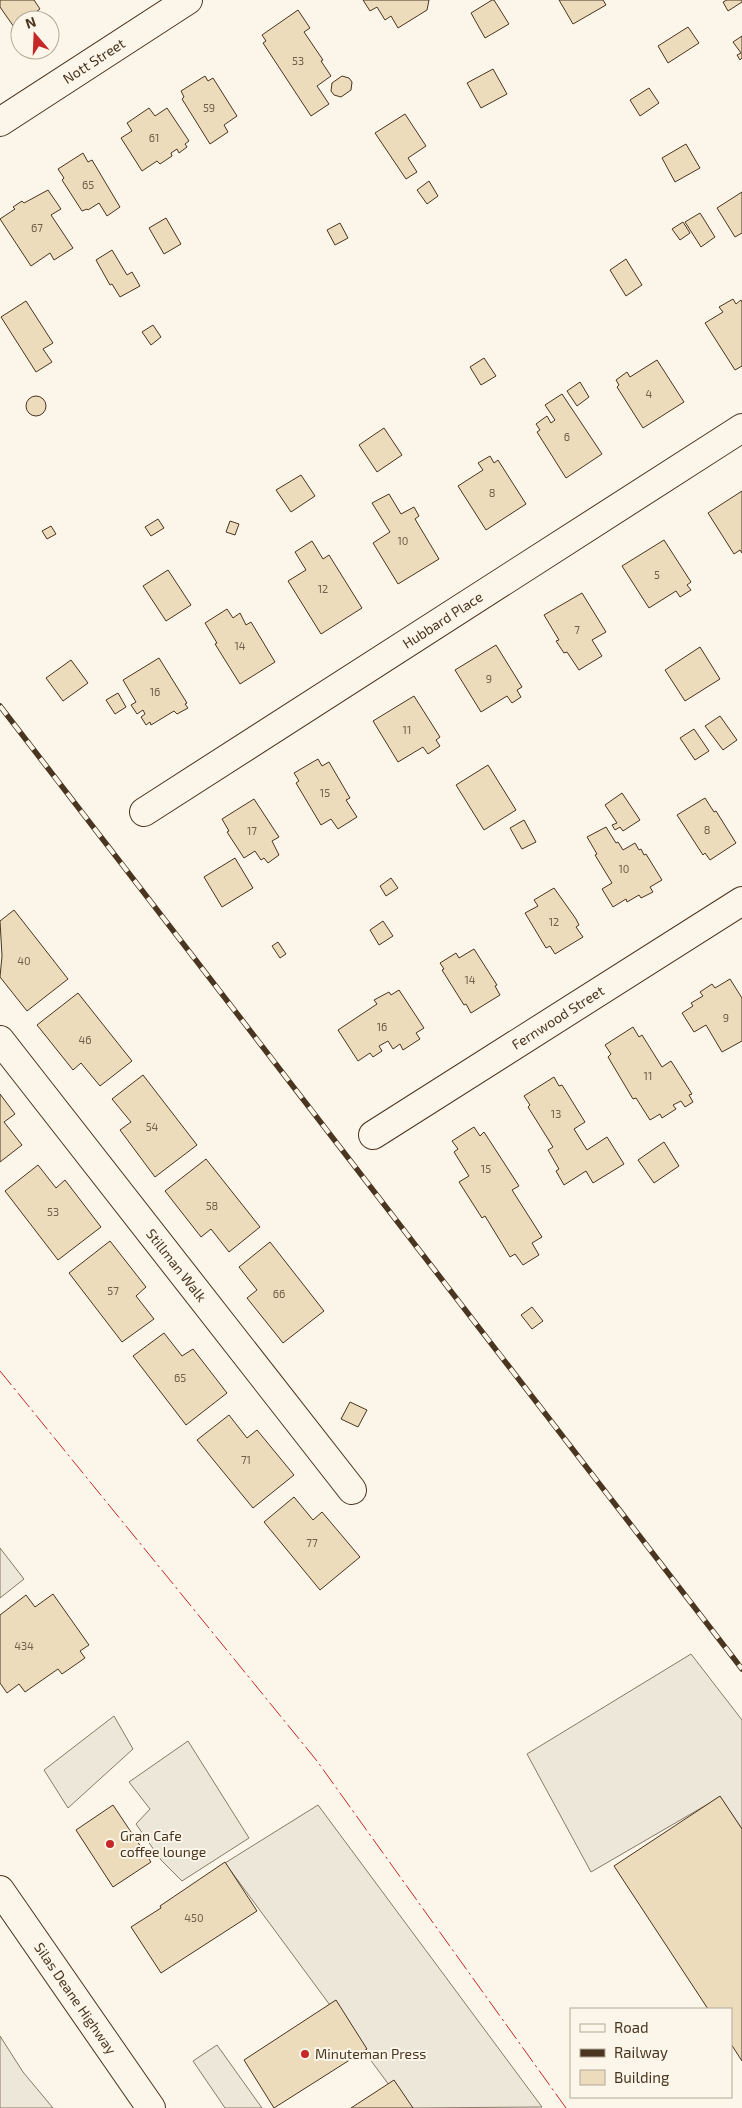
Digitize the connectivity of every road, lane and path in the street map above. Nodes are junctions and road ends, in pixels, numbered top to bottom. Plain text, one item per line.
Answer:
1 (188, 0) edge
2 (0, 122) edge
3 (742, 428) edge
4 (144, 812) dead end
5 (742, 901) edge
6 (0, 1040) edge
7 (373, 1135) dead end
8 (352, 1490) dead end
9 (0, 1890) edge
10 (151, 2108) edge

1 - 2 street, Nott Street
3 - 4 street, Hubbard Place
5 - 7 street, Fernwood Street
6 - 8 street, Stillman Walk
9 - 10 street, Silas Deane Highway

